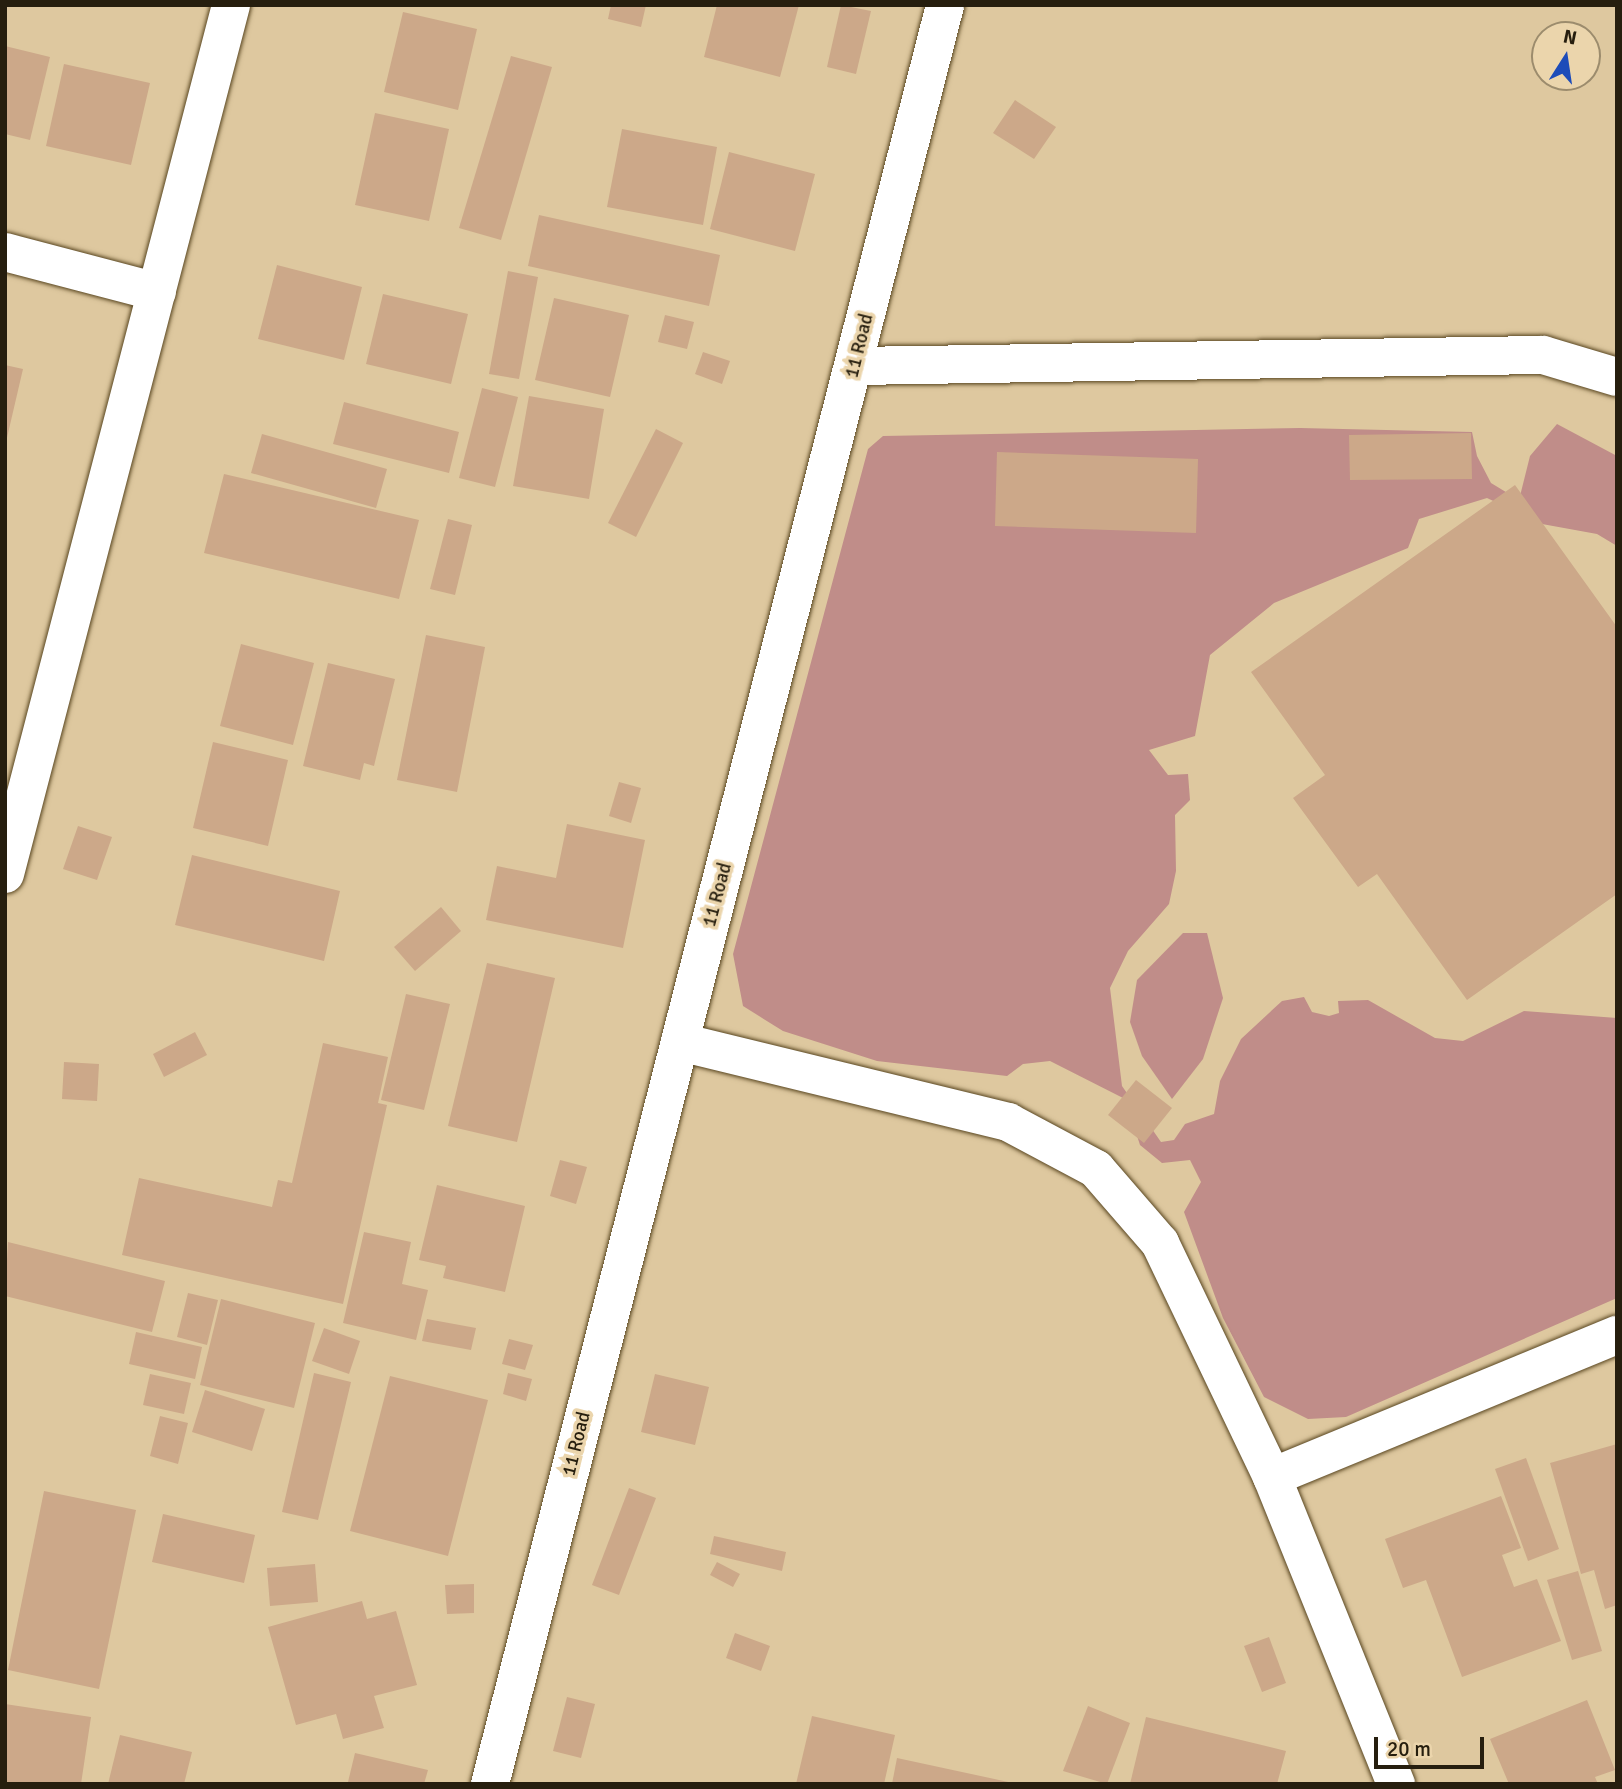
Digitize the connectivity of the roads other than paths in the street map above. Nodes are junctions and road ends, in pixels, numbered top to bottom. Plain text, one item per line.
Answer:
1 (231, 5) edge
2 (945, 5) edge
3 (5, 252) edge
4 (157, 292) junction
5 (855, 366) junction
6 (1617, 377) edge
7 (5, 874) edge
8 (680, 1042) junction
9 (1617, 1335) edge
10 (1272, 1477) junction
11 (490, 1784) edge
12 (1396, 1784) edge

1 - 4 street
2 - 5 street, 11 Road
3 - 4 street
4 - 7 street
5 - 6 street
5 - 8 street, 11 Road
8 - 10 street
8 - 11 street, 11 Road
9 - 10 street
10 - 12 street

